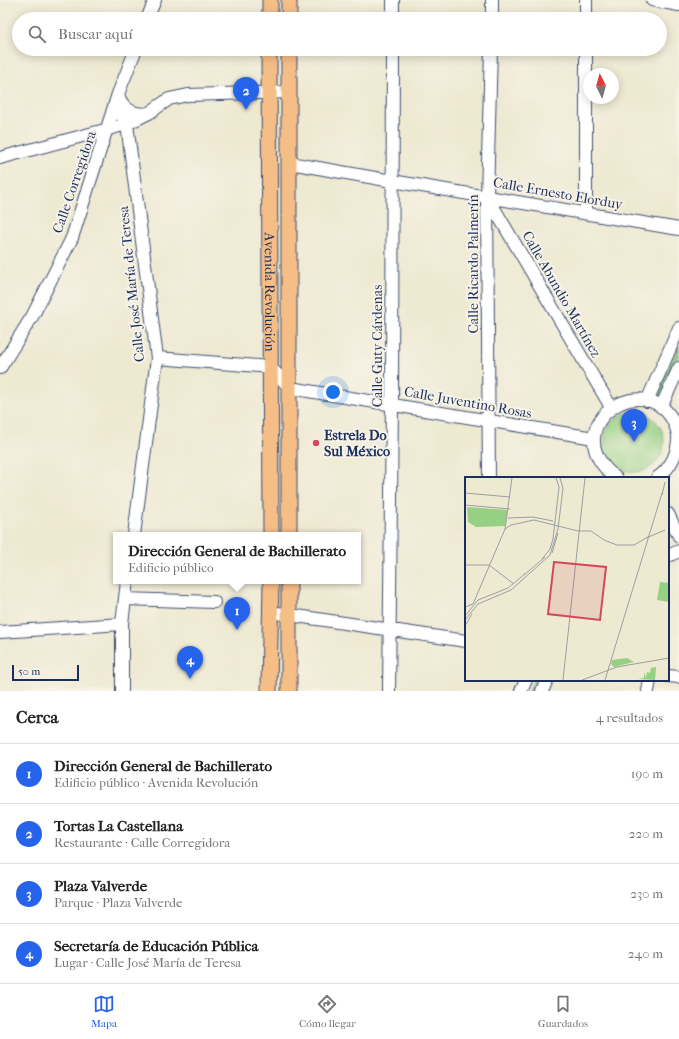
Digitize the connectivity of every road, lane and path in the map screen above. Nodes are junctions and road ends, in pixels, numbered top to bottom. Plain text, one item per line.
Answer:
1 (155, 0) edge
2 (270, 0) edge
3 (289, 0) edge
4 (393, 0) edge
5 (492, 0) edge
6 (586, 0) edge
7 (652, 0) edge
8 (679, 5) edge
9 (150, 12) edge
10 (270, 12) edge
11 (289, 12) edge
12 (393, 12) edge
13 (492, 12) edge
14 (586, 12) edge
15 (133, 56) edge
16 (269, 56) edge
17 (289, 56) edge
18 (393, 56) edge
19 (491, 56) edge
20 (586, 56) edge
21 (269, 92) junction
22 (289, 92) junction
23 (118, 94) junction
24 (112, 112) junction
25 (149, 113) junction
26 (127, 124) junction
27 (106, 131) junction
28 (0, 158) edge
29 (290, 163) junction
30 (392, 181) junction
31 (487, 197) junction
32 (586, 213) junction
33 (679, 229) edge
34 (679, 328) edge
35 (157, 358) junction
36 (270, 367) junction
37 (0, 368) edge
38 (679, 368) edge
39 (290, 388) junction
40 (648, 401) junction
41 (392, 404) junction
42 (611, 407) junction
43 (661, 407) junction
44 (489, 421) junction
45 (594, 438) junction
46 (678, 451) edge
47 (489, 477) edge
48 (614, 477) edge
49 (658, 477) edge
50 (669, 516) edge
51 (134, 532) edge
52 (271, 532) edge
53 (289, 532) edge
54 (679, 536) edge
55 (679, 551) edge
56 (669, 556) edge
57 (128, 584) edge
58 (271, 584) edge
59 (289, 584) edge
60 (125, 599) junction
61 (214, 602) dead end
62 (270, 612) junction
63 (289, 614) junction
64 (122, 624) junction
65 (389, 628) junction
66 (0, 632) edge
67 (465, 641) edge
68 (669, 676) edge
69 (679, 677) edge
70 (526, 681) edge
71 (547, 681) edge
72 (650, 681) edge
73 (122, 691) edge
74 (269, 691) edge
75 (289, 691) edge
76 (389, 691) edge
77 (521, 691) edge
78 (542, 691) edge
79 (648, 691) edge

1 - 9 street
2 - 10 main road
3 - 11 main road
4 - 12 street
5 - 13 street
6 - 14 street
7 - 8 street
15 - 23 street
16 - 21 main road, Avenida Revolución
17 - 22 main road, Avenida Revolución
18 - 30 street, Calle Guty Cárdenas
19 - 31 street, Calle Ricardo Palmerín
20 - 32 street
21 - 22 street, Calle Corregidora
21 - 25 street, Calle Corregidora
21 - 36 main road, Avenida Revolución
22 - 29 main road, Avenida Revolución
23 - 24 street
23 - 25 street
24 - 26 street
24 - 27 street
25 - 26 street, Calle Corregidora
26 - 27 street, Calle Corregidora
26 - 35 street, Calle José María de Teresa
27 - 28 street
27 - 37 street, Calle Corregidora
29 - 30 street, Calle Ernesto Elorduy
29 - 39 main road, Avenida Revolución
30 - 31 street, Calle Ernesto Elorduy
30 - 41 street, Calle Guty Cárdenas
31 - 32 street, Calle Ernesto Elorduy
31 - 42 street, Calle Abundio Martínez
31 - 44 street, Calle Ricardo Palmerín
32 - 33 street, Calle Ernesto Elorduy
34 - 40 street
35 - 36 street
35 - 51 street, Calle José María de Teresa
36 - 39 street
36 - 52 main road, Avenida Revolución
38 - 43 street
39 - 41 street, Calle Juventino Rosas
39 - 53 main road, Avenida Revolución
40 - 42 street
40 - 43 street
41 - 44 street, Calle Juventino Rosas
41 - 65 street, Calle Guty Cárdenas
42 - 45 street
43 - 46 street
44 - 45 street, Calle Juventino Rosas
44 - 47 street, Calle Ricardo Palmerín
45 - 48 street
46 - 49 street
50 - 54 street
55 - 56 street
57 - 60 street
58 - 62 main road
59 - 63 main road
60 - 61 street
60 - 64 street
62 - 63 street
62 - 74 main road
63 - 65 street
63 - 75 main road
64 - 66 street
64 - 73 street
65 - 67 street
65 - 76 street, Calle Guty Cárdenas
68 - 69 street
70 - 77 street
71 - 78 street
72 - 79 street

